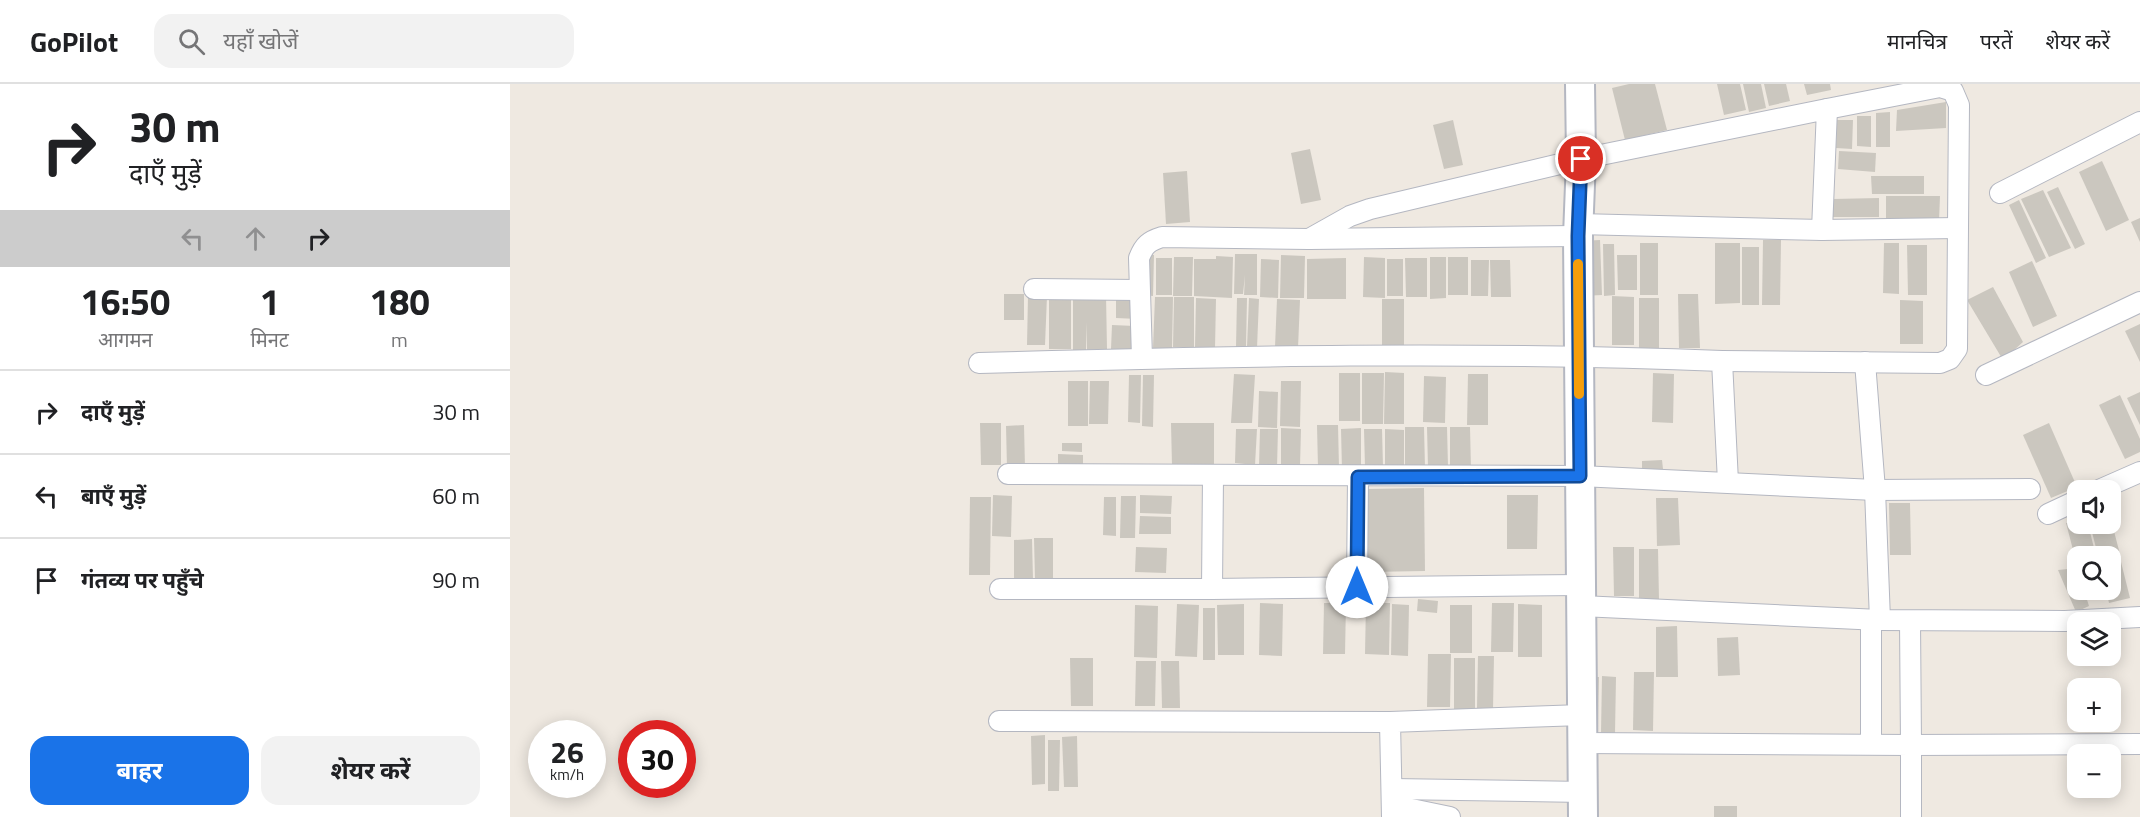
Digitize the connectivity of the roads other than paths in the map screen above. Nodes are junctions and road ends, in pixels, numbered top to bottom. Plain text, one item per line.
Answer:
1 (1580, 84) edge
2 (1827, 109) junction
3 (2140, 122) edge
4 (1581, 159) junction
5 (2000, 193) dead end
6 (1957, 228) junction
7 (1578, 230) junction
8 (1822, 230) junction
9 (1309, 239) junction
10 (1034, 289) dead end
11 (1139, 290) junction
12 (2140, 302) edge
13 (1578, 355) junction
14 (1142, 358) junction
15 (1722, 361) junction
16 (1865, 362) junction
17 (979, 363) dead end
18 (1986, 375) dead end
19 (2140, 472) edge
20 (1008, 474) dead end
21 (1213, 476) junction
22 (1580, 476) junction
23 (1358, 477) junction
24 (2121, 480) edge
25 (1728, 482) junction
26 (2030, 489) dead end
27 (1875, 490) junction
28 (2067, 505) edge
29 (2048, 514) dead end
30 (1357, 587) junction
31 (1212, 589) junction
32 (1000, 590) dead end
33 (1581, 595) junction
34 (2140, 617) edge
35 (1876, 620) junction
36 (1910, 621) junction
37 (999, 721) dead end
38 (1390, 722) junction
39 (1582, 729) junction
40 (1871, 744) junction
41 (2140, 744) edge
42 (1911, 745) junction
43 (1392, 804) edge
44 (1584, 804) edge
45 (1450, 817) edge
46 (1911, 817) edge

1 - 4 street
2 - 4 street
2 - 6 street
2 - 8 street
3 - 5 street
4 - 7 street
4 - 9 street
6 - 8 street
6 - 16 street
7 - 8 street
7 - 9 street
7 - 13 street
9 - 11 street
10 - 11 street
11 - 14 street
12 - 18 street
13 - 14 street
13 - 15 street
13 - 22 street
14 - 17 street
15 - 16 street
15 - 25 street
16 - 27 street
19 - 24 street
20 - 21 street
21 - 23 street
21 - 31 street
22 - 23 street
22 - 25 street
22 - 33 street
23 - 30 street
25 - 27 street
26 - 27 street
27 - 35 street
28 - 29 street
30 - 31 street
30 - 33 street
31 - 32 street
33 - 35 street
33 - 39 street
34 - 36 street
35 - 36 street
35 - 40 street
36 - 42 street
37 - 38 street
38 - 39 street
38 - 43 street
39 - 40 street
39 - 44 street
40 - 42 street
41 - 42 street
42 - 46 street
43 - 44 street
43 - 45 street

